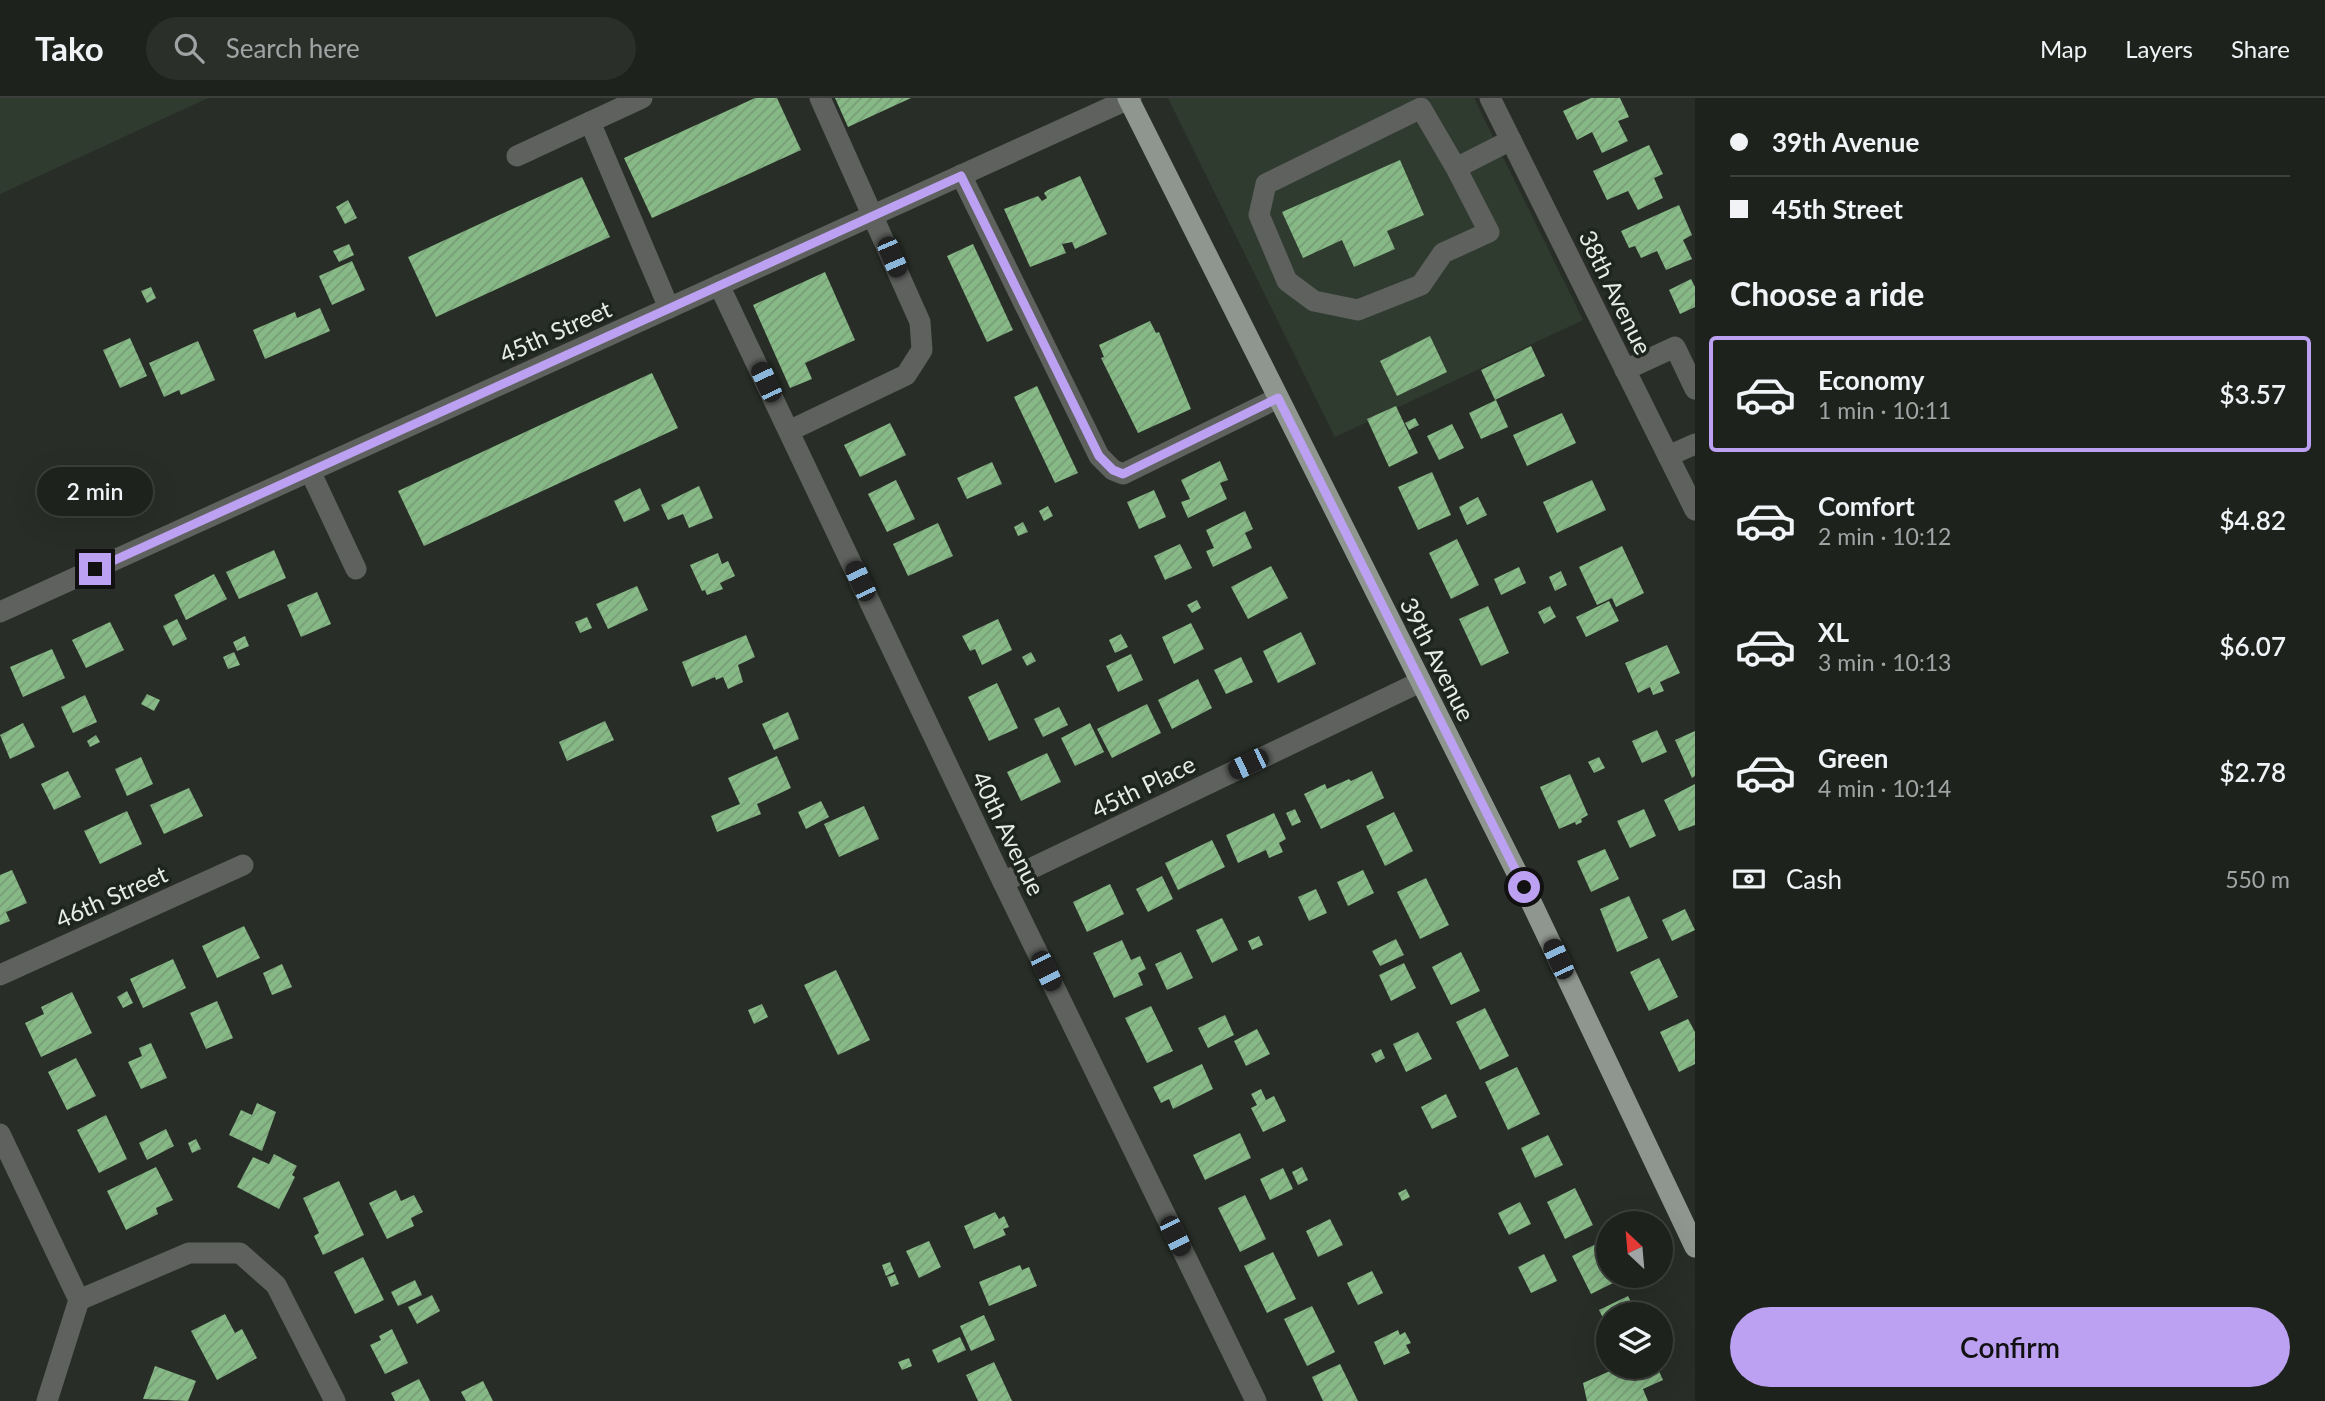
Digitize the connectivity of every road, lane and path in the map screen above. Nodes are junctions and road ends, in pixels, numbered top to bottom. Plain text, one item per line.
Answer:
1 (642, 98) edge
2 (820, 98) edge
3 (1129, 98) edge
4 (1490, 98) edge
5 (590, 122) junction
6 (1511, 140) junction
7 (517, 156) dead end
8 (1456, 168) junction
9 (961, 176) junction
10 (874, 215) junction
11 (719, 285) junction
12 (669, 308) junction
13 (1625, 370) junction
14 (1695, 389) edge
15 (1278, 398) junction
16 (789, 431) junction
17 (1695, 444) edge
18 (1668, 456) junction
19 (310, 471) junction
20 (1695, 510) edge
21 (356, 569) dead end
22 (0, 612) edge
23 (1420, 682) junction
24 (243, 864) dead end
25 (1003, 882) junction
26 (0, 975) edge
27 (0, 1134) edge
28 (1695, 1247) edge
29 (79, 1300) junction
30 (47, 1401) edge
31 (335, 1401) edge
32 (1256, 1401) edge

1 - 5 street
2 - 10 street
3 - 9 street, 45th Street
3 - 15 main road, 39th Avenue
4 - 6 street, 38th Avenue
5 - 7 street
5 - 12 street
6 - 8 street
6 - 13 street, 38th Avenue
8 - 8 street
9 - 10 street, 45th Street
9 - 15 street
10 - 11 street, 45th Street
10 - 16 street
11 - 12 street, 45th Street
11 - 16 street, 40th Avenue
12 - 19 street, 45th Street
13 - 14 street
13 - 18 street, 38th Avenue
15 - 23 main road, 39th Avenue
16 - 25 street, 40th Avenue
17 - 18 street
18 - 20 street, 38th Avenue
19 - 21 street
19 - 22 street, 45th Street
23 - 25 street, 45th Place
23 - 28 main road, 39th Avenue
24 - 26 street, 46th Street
25 - 32 street, 40th Avenue
27 - 29 street
29 - 30 street
29 - 31 street

